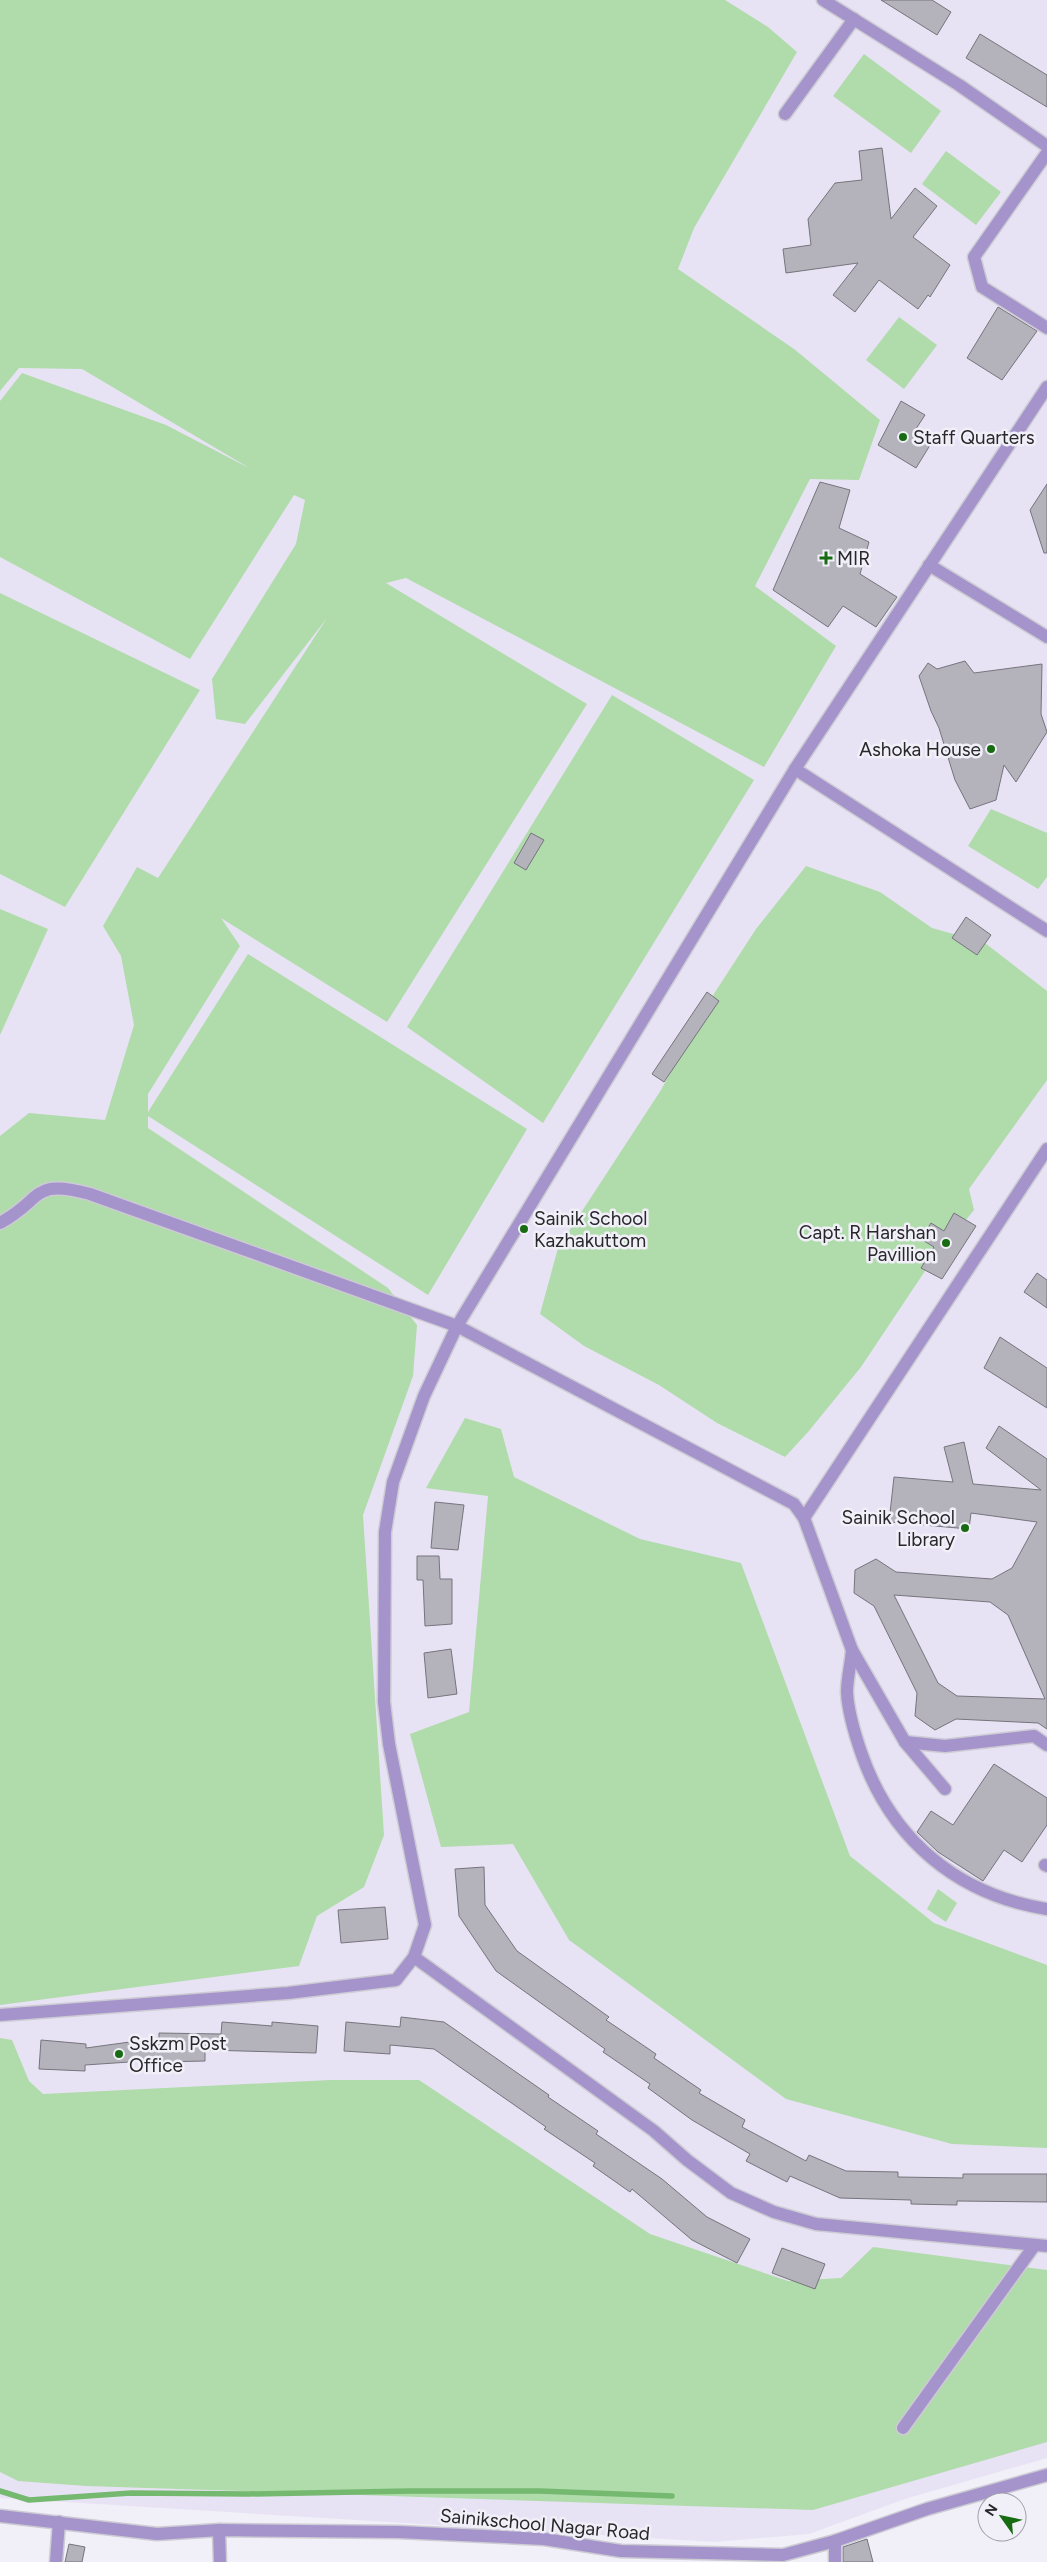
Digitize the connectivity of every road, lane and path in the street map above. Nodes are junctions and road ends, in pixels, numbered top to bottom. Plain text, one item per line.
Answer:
1 (823, 0) edge
2 (854, 19) junction
3 (785, 114) dead end
4 (1047, 146) edge
5 (1047, 153) edge
6 (1047, 328) edge
7 (1047, 387) edge
8 (1043, 401) edge
9 (929, 565) junction
10 (1047, 636) edge
11 (795, 769) junction
12 (1047, 931) edge
13 (1047, 1149) edge
14 (0, 1223) edge
15 (458, 1326) junction
16 (804, 1518) junction
17 (852, 1650) junction
18 (905, 1742) junction
19 (1047, 1745) edge
20 (945, 1789) dead end
21 (1047, 1909) edge
22 (414, 1957) junction
23 (0, 2014) edge
24 (1034, 2246) junction
25 (1047, 2246) edge
26 (903, 2428) dead end
27 (1047, 2475) edge
28 (0, 2516) edge
29 (59, 2522) junction
30 (219, 2530) junction
31 (835, 2541) junction
32 (620, 2557) edge
33 (762, 2558) edge
34 (56, 2562) edge
35 (220, 2562) edge
36 (834, 2562) edge

1 - 2 street
2 - 3 street
2 - 4 street
5 - 6 street
7 - 8 street
8 - 9 street
9 - 10 street
9 - 11 street
11 - 12 street
11 - 15 street
13 - 16 street
14 - 15 street
15 - 16 street
15 - 22 street
16 - 17 street
17 - 18 street
17 - 21 street
18 - 19 street
18 - 20 street
22 - 23 street
22 - 24 street
24 - 25 street
24 - 26 street
27 - 31 street, Sainikschool Nagar Road
28 - 29 street, Sainikschool Nagar Road
29 - 30 street, Sainikschool Nagar Road
29 - 34 street
30 - 32 street, Sainikschool Nagar Road
30 - 35 street
31 - 33 street, Sainikschool Nagar Road
31 - 36 street
32 - 33 street, Sainikschool Nagar Road

